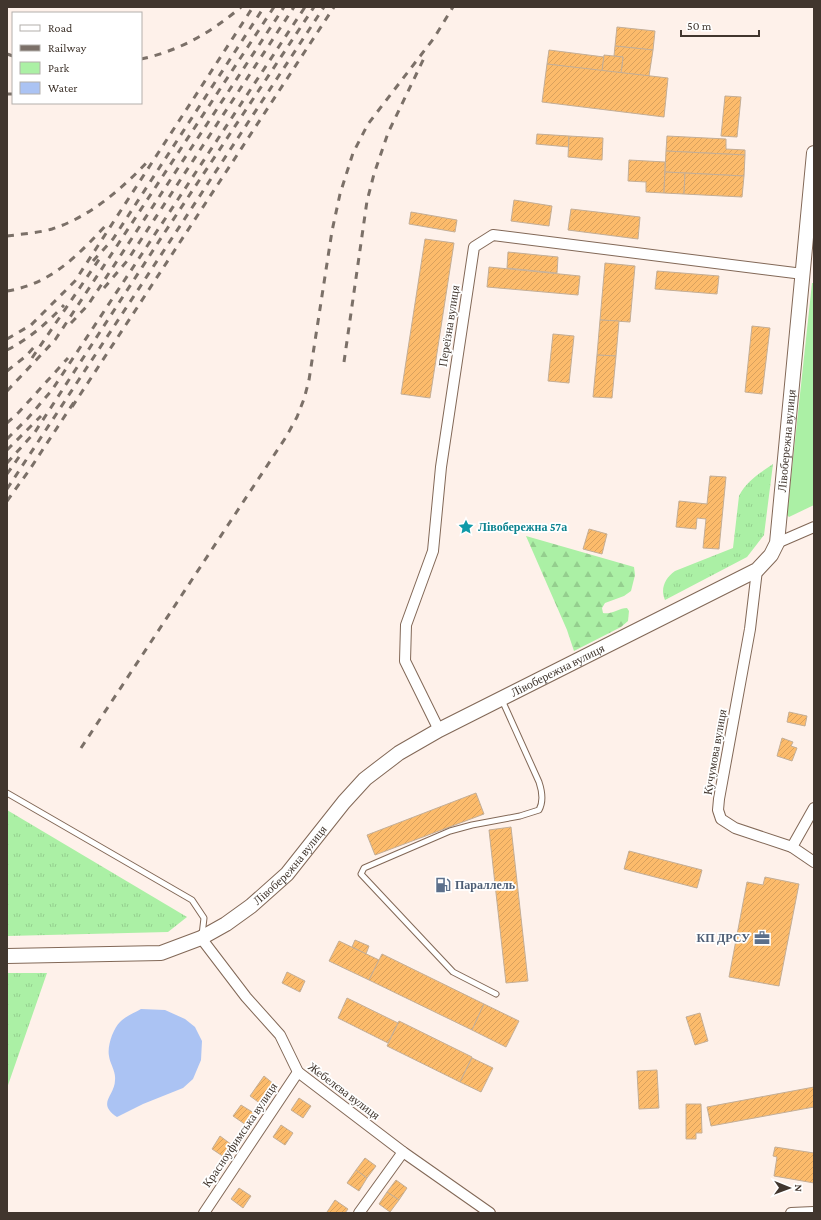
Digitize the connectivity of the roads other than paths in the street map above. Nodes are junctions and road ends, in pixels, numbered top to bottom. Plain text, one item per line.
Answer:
1 (814, 153) edge
2 (812, 204) edge
3 (803, 274) junction
4 (814, 527) edge
5 (777, 543) junction
6 (757, 570) junction
7 (501, 699) junction
8 (439, 730) junction
9 (7, 793) edge
10 (814, 808) edge
11 (792, 847) junction
12 (814, 862) edge
13 (201, 938) junction
14 (7, 956) edge
15 (496, 994) dead end
16 (298, 1072) junction
17 (403, 1152) junction
18 (814, 1212) edge
19 (204, 1213) edge
20 (359, 1213) edge
21 (490, 1213) edge
22 (791, 1213) edge

1 - 2 main road, Лівобережна вулиця
2 - 3 main road, Лівобережна вулиця
3 - 5 main road, Лівобережна вулиця
3 - 8 street, Переїзна вулиця
4 - 5 street
5 - 6 main road, Лівобережна вулиця
6 - 7 main road, Лівобережна вулиця
6 - 11 street, Кучумова вулиця
7 - 8 main road, Лівобережна вулиця
7 - 15 lane
8 - 13 main road, Лівобережна вулиця
9 - 13 lane
10 - 11 street
11 - 12 street, Кучумова вулиця
13 - 14 main road, Лівобережна вулиця
13 - 16 street, Жебелєва вулиця
16 - 17 street, Жебелєва вулиця
16 - 19 street, Красноуфимська вулиця
17 - 20 street
17 - 21 street, Жебелєва вулиця
18 - 22 street

